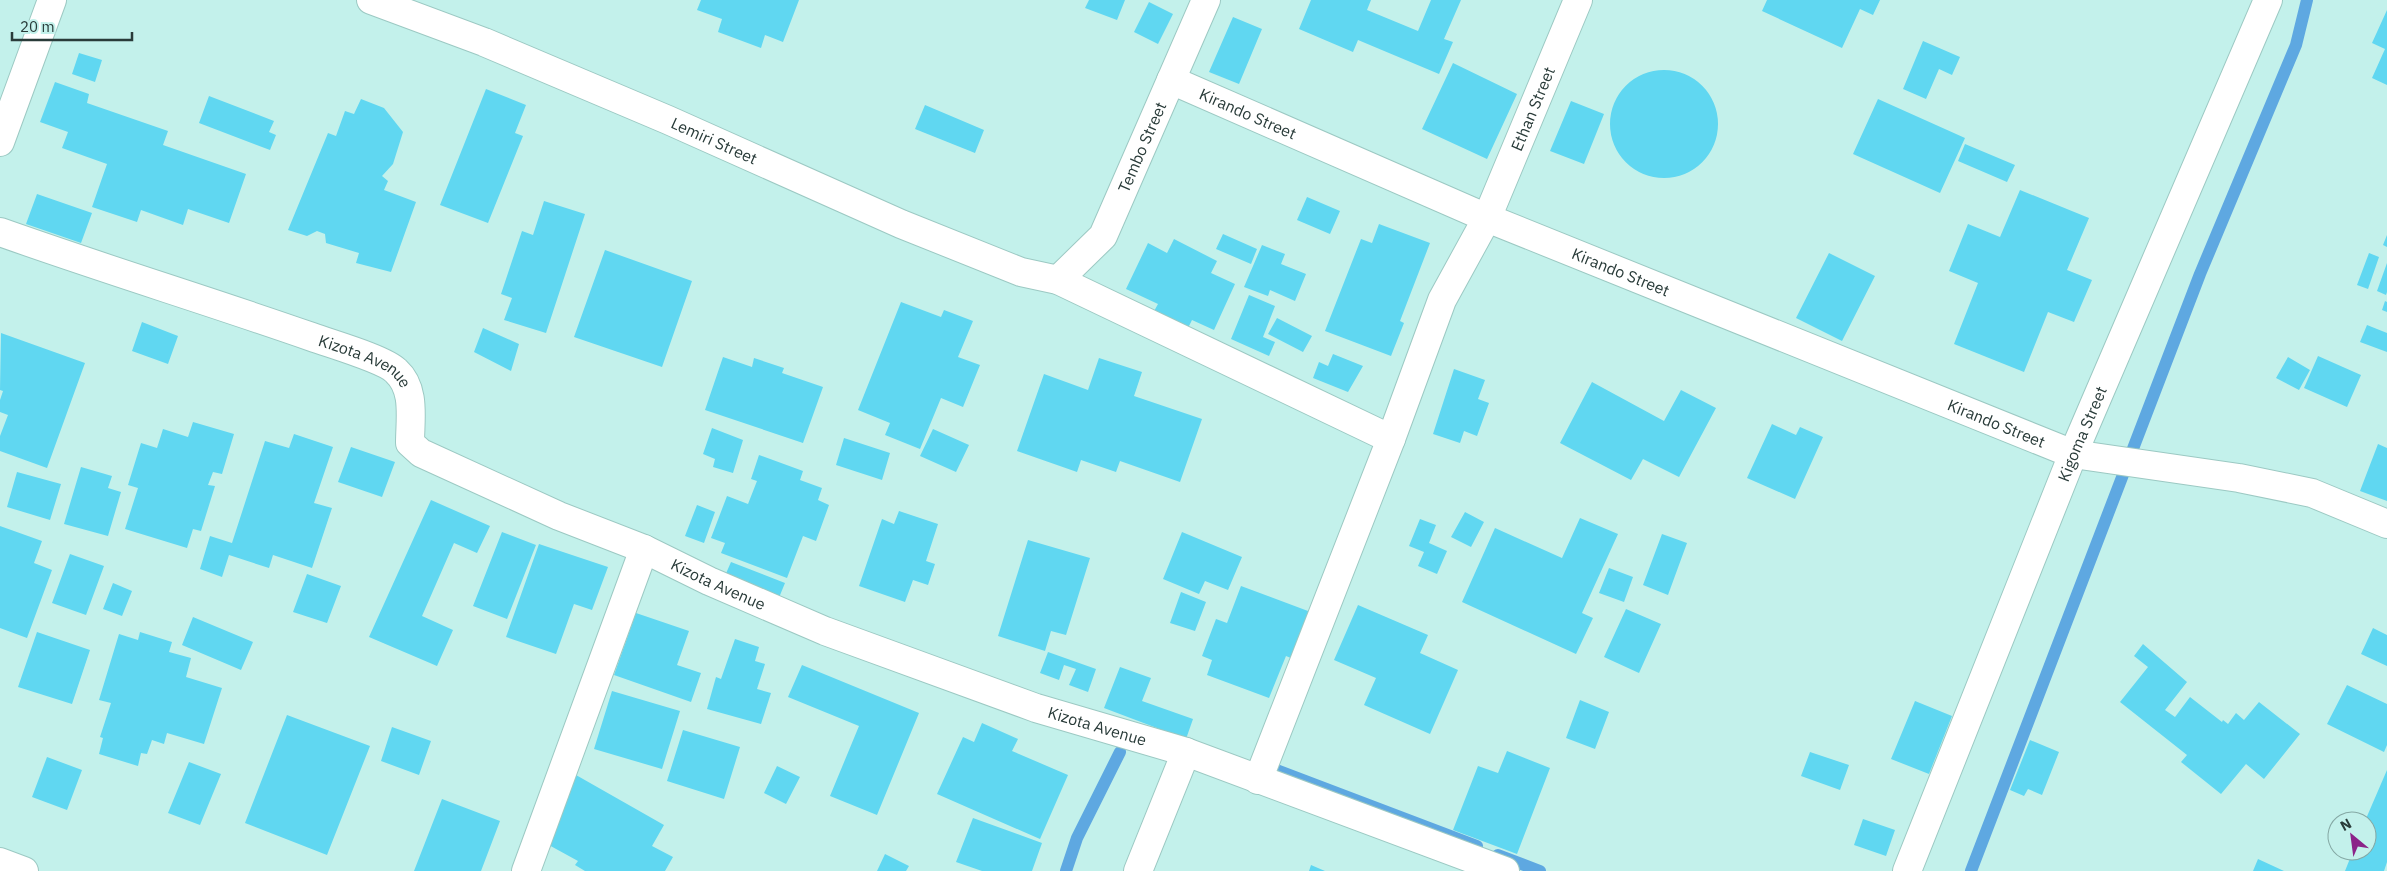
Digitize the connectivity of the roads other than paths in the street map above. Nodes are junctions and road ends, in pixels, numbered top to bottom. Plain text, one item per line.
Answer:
1 (52, 0) edge
2 (371, 0) edge
3 (1206, 0) edge
4 (1578, 0) edge
5 (2268, 0) edge
6 (1171, 80) junction
7 (0, 142) edge
8 (1487, 218) junction
9 (0, 232) edge
10 (1058, 280) junction
11 (1391, 439) junction
12 (2073, 454) junction
13 (2387, 524) edge
14 (644, 549) junction
15 (1186, 752) junction
16 (1258, 780) junction
17 (0, 862) edge
18 (24, 871) edge
19 (526, 871) edge
20 (1138, 871) edge
21 (1505, 871) edge
22 (1907, 871) edge

1 - 7 street
2 - 10 street, Lemiri Street
3 - 6 street, Tembo Street
4 - 8 street, Ethan Street
5 - 12 street, Kigoma Street
6 - 8 street, Kirando Street
6 - 10 street, Tembo Street
8 - 11 street, Ethan Street
8 - 12 street, Kirando Street
9 - 14 street, Kizota Avenue
10 - 11 street, Lemiri Street
11 - 16 street, Ethan Street
12 - 13 street, Kirando Street
12 - 22 street, Kigoma Street
14 - 15 street, Kizota Avenue
14 - 19 street
15 - 16 street, Kizota Avenue
15 - 20 street
16 - 21 street, Kizota Avenue
17 - 18 street

